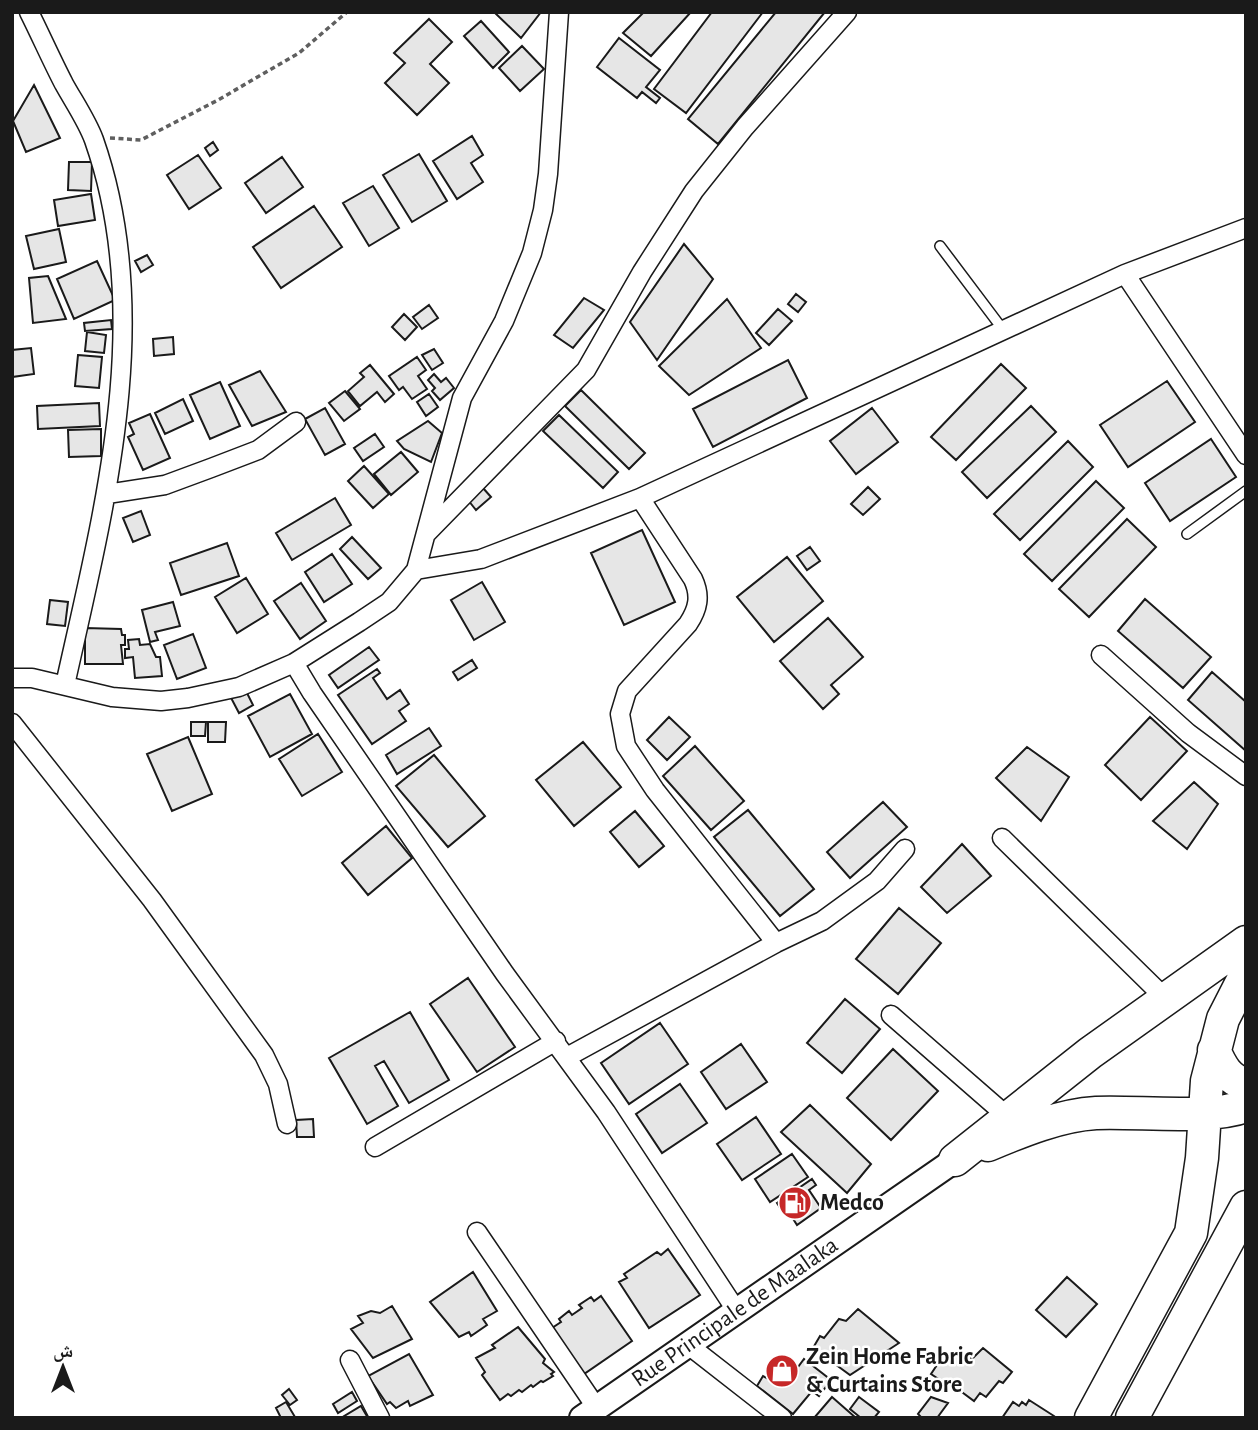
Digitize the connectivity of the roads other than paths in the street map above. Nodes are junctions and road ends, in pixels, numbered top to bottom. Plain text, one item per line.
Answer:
1 (29, 12) edge
2 (559, 12) edge
3 (847, 12) edge
4 (1246, 228) edge
5 (940, 246) dead end
6 (1125, 274) junction
7 (1004, 331) junction
8 (296, 422) dead end
9 (1246, 455) edge
10 (1246, 491) edge
11 (107, 494) junction
12 (640, 498) junction
13 (426, 534) junction
14 (1187, 534) dead end
15 (416, 570) junction
16 (1101, 656) dead end
17 (294, 663) junction
18 (12, 678) edge
19 (65, 685) junction
20 (12, 723) edge
21 (1246, 776) edge
22 (1002, 838) dead end
23 (905, 849) dead end
24 (1246, 942) edge
25 (776, 943) junction
26 (1246, 974) edge
27 (1166, 999) junction
28 (891, 1015) dead end
29 (556, 1041) junction
30 (1214, 1050) junction
31 (567, 1057) junction
32 (1246, 1084) edge
33 (1246, 1107) edge
34 (1204, 1113) junction
35 (1008, 1117) junction
36 (287, 1124) dead end
37 (375, 1147) dead end
38 (955, 1160) junction
39 (1246, 1207) edge
40 (477, 1232) dead end
41 (736, 1310) junction
42 (687, 1344) junction
43 (350, 1360) dead end
44 (589, 1413) edge
45 (380, 1418) edge
46 (782, 1418) edge
47 (1091, 1418) edge
48 (1132, 1418) edge

1 - 11 street
2 - 13 street
3 - 13 street
4 - 6 street
5 - 7 lane
6 - 7 street
6 - 9 street
7 - 12 street
8 - 11 street
10 - 14 lane
11 - 19 street
12 - 15 street
12 - 25 street
13 - 15 street
15 - 17 street
16 - 21 street
17 - 19 street
17 - 29 street
18 - 19 street
20 - 36 street
22 - 27 street
23 - 25 street
24 - 27 highway
25 - 31 street
26 - 30 highway
27 - 35 highway
28 - 35 street
29 - 31 street
29 - 37 street
30 - 32 highway
30 - 34 highway
31 - 41 street
33 - 34 highway
34 - 38 highway
34 - 47 highway
35 - 38 highway
38 - 41 main road, Rue Principale de Maalaka
39 - 48 highway
40 - 44 street
41 - 42 main road, Rue Principale de Maalaka
42 - 44 main road, Rue Principale de Maalaka
42 - 46 street
43 - 45 street

